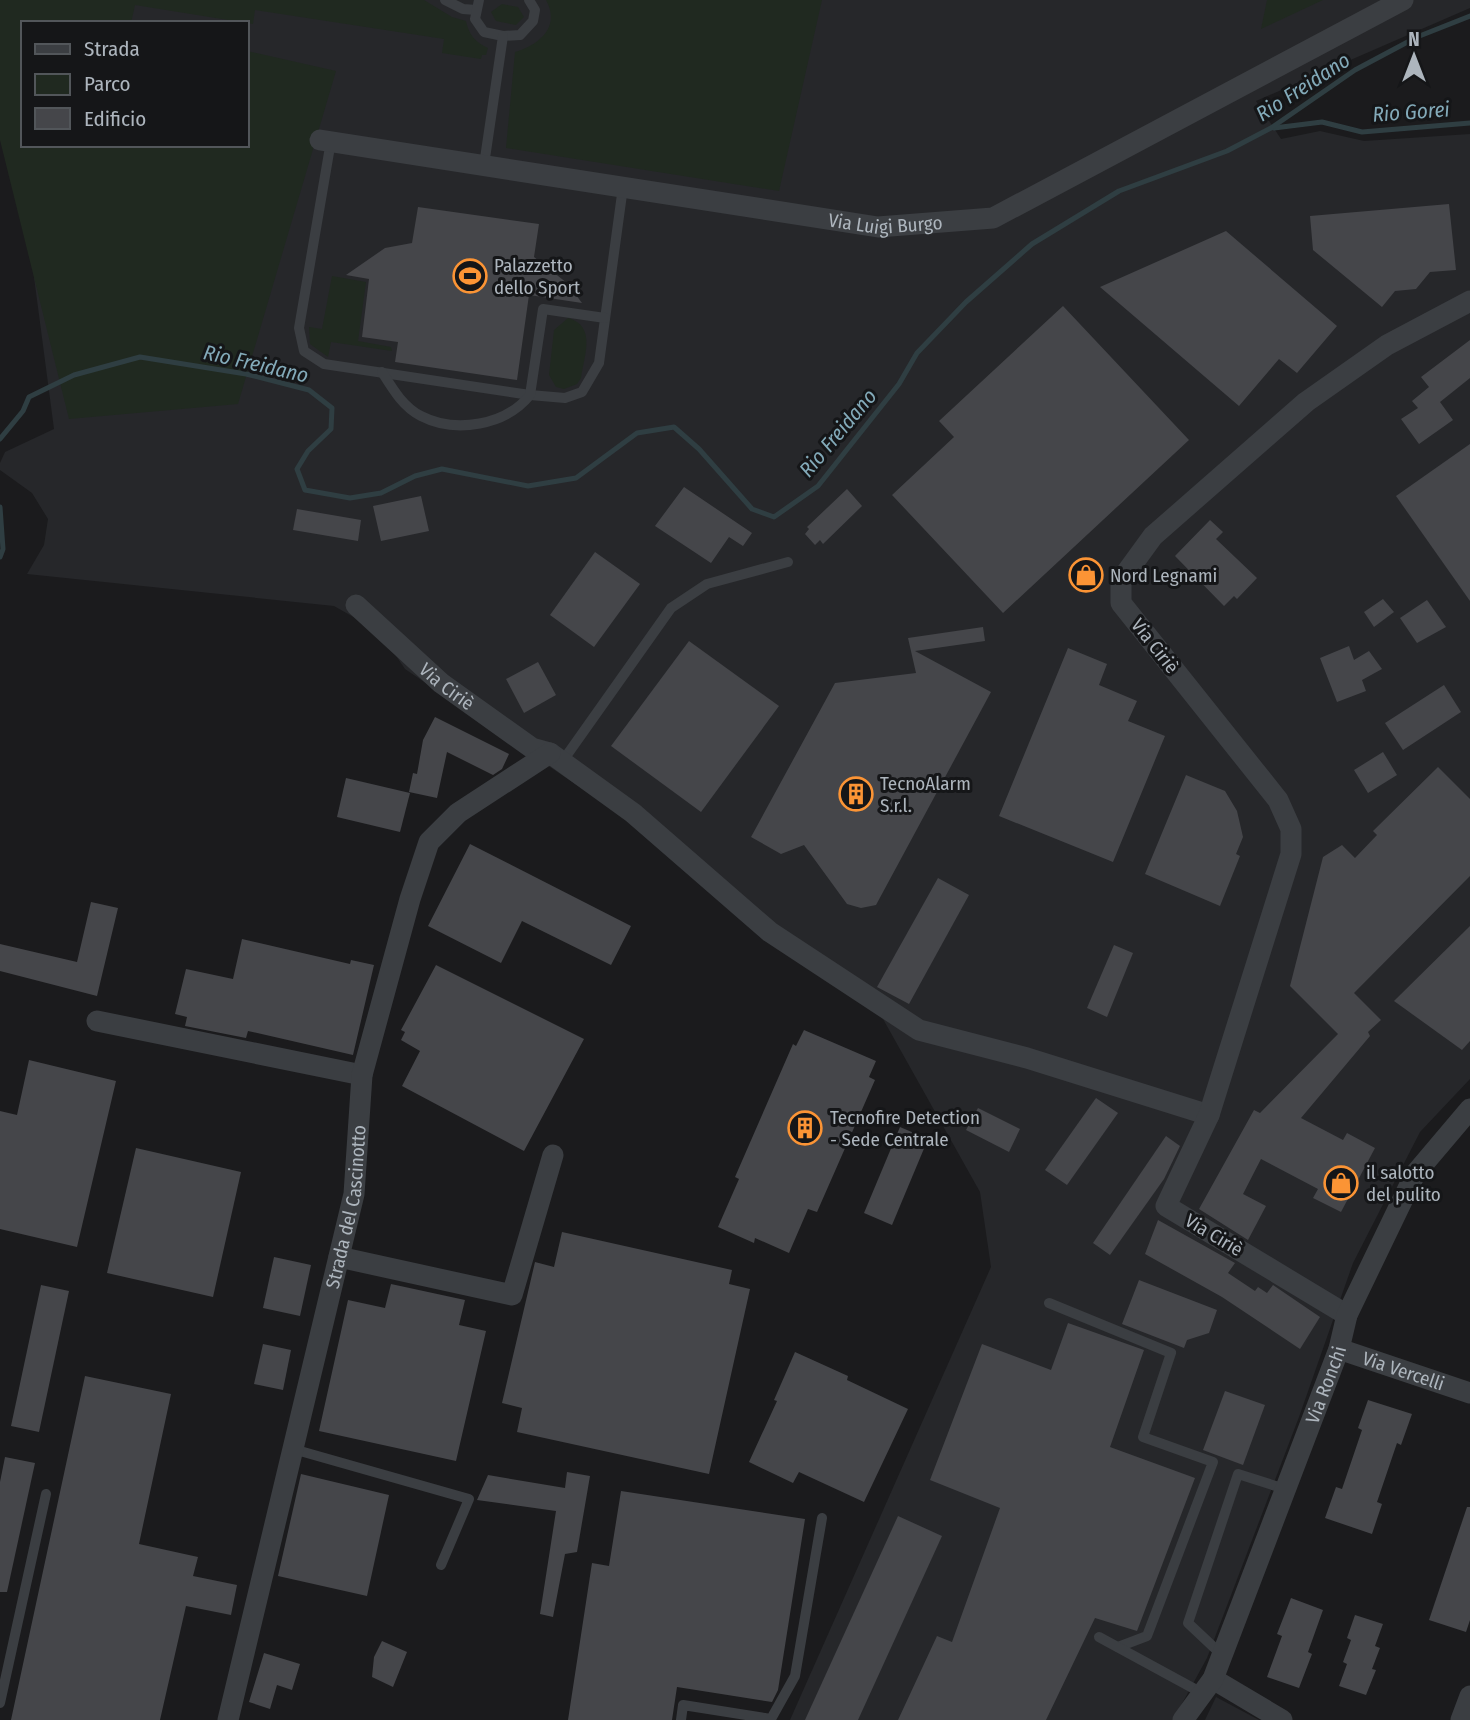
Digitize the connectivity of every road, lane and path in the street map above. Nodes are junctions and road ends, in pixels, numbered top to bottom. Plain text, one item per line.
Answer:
1 (445, 0) edge
2 (529, 0) edge
3 (1403, 0) edge
4 (477, 5) edge
5 (503, 36) junction
6 (325, 141) joint
7 (484, 165) junction
8 (623, 187) junction
9 (1470, 301) edge
10 (605, 318) junction
11 (382, 372) junction
12 (530, 395) junction
13 (788, 562) dead end
14 (356, 606) dead end
15 (556, 757) junction
16 (97, 1021) dead end
17 (362, 1075) junction
18 (1470, 1109) edge
19 (1209, 1115) junction
20 (553, 1155) dead end
21 (339, 1258) junction
22 (1049, 1303) dead end
23 (1347, 1315) junction
24 (1339, 1349) junction
25 (1470, 1393) edge
26 (293, 1449) junction
27 (1285, 1489) junction
28 (46, 1494) dead end
29 (822, 1518) dead end
30 (441, 1565) dead end
31 (1099, 1637) dead end
32 (1118, 1647) junction
33 (1222, 1655) junction
34 (1207, 1686) junction
35 (1470, 1696) edge
36 (0, 1703) edge
37 (228, 1720) edge
38 (681, 1720) edge
39 (1183, 1720) edge
40 (1283, 1720) edge
41 (1461, 1720) edge

1 - 4 lane
2 - 5 lane
3 - 8 street, Via Luigi Burgo
4 - 5 lane
5 - 7 lane
6 - 7 street, Via Luigi Burgo
6 - 11 lane
7 - 8 street, Via Luigi Burgo
8 - 10 lane
9 - 19 street, Via Ciriè
10 - 12 lane
10 - 12 lane
11 - 12 lane
11 - 12 lane
13 - 15 lane
14 - 15 street, Via Ciriè
15 - 17 street, Strada del Cascinotto
15 - 19 street, Via Ciriè
16 - 17 street
17 - 21 street, Strada del Cascinotto
18 - 23 street, Via Ronchi
19 - 23 street, Via Ciriè
20 - 21 street
21 - 26 street, Strada del Cascinotto
22 - 32 lane
23 - 24 street, Via Ronchi
24 - 25 street, Via Vercelli
24 - 27 street, Via Ronchi
26 - 30 lane
26 - 37 street, Strada del Cascinotto
27 - 33 street, Via Ronchi
27 - 33 lane
28 - 36 lane
29 - 38 lane
31 - 32 lane
32 - 34 lane
33 - 34 street, Via Ronchi
34 - 39 street
34 - 40 street
35 - 41 street

